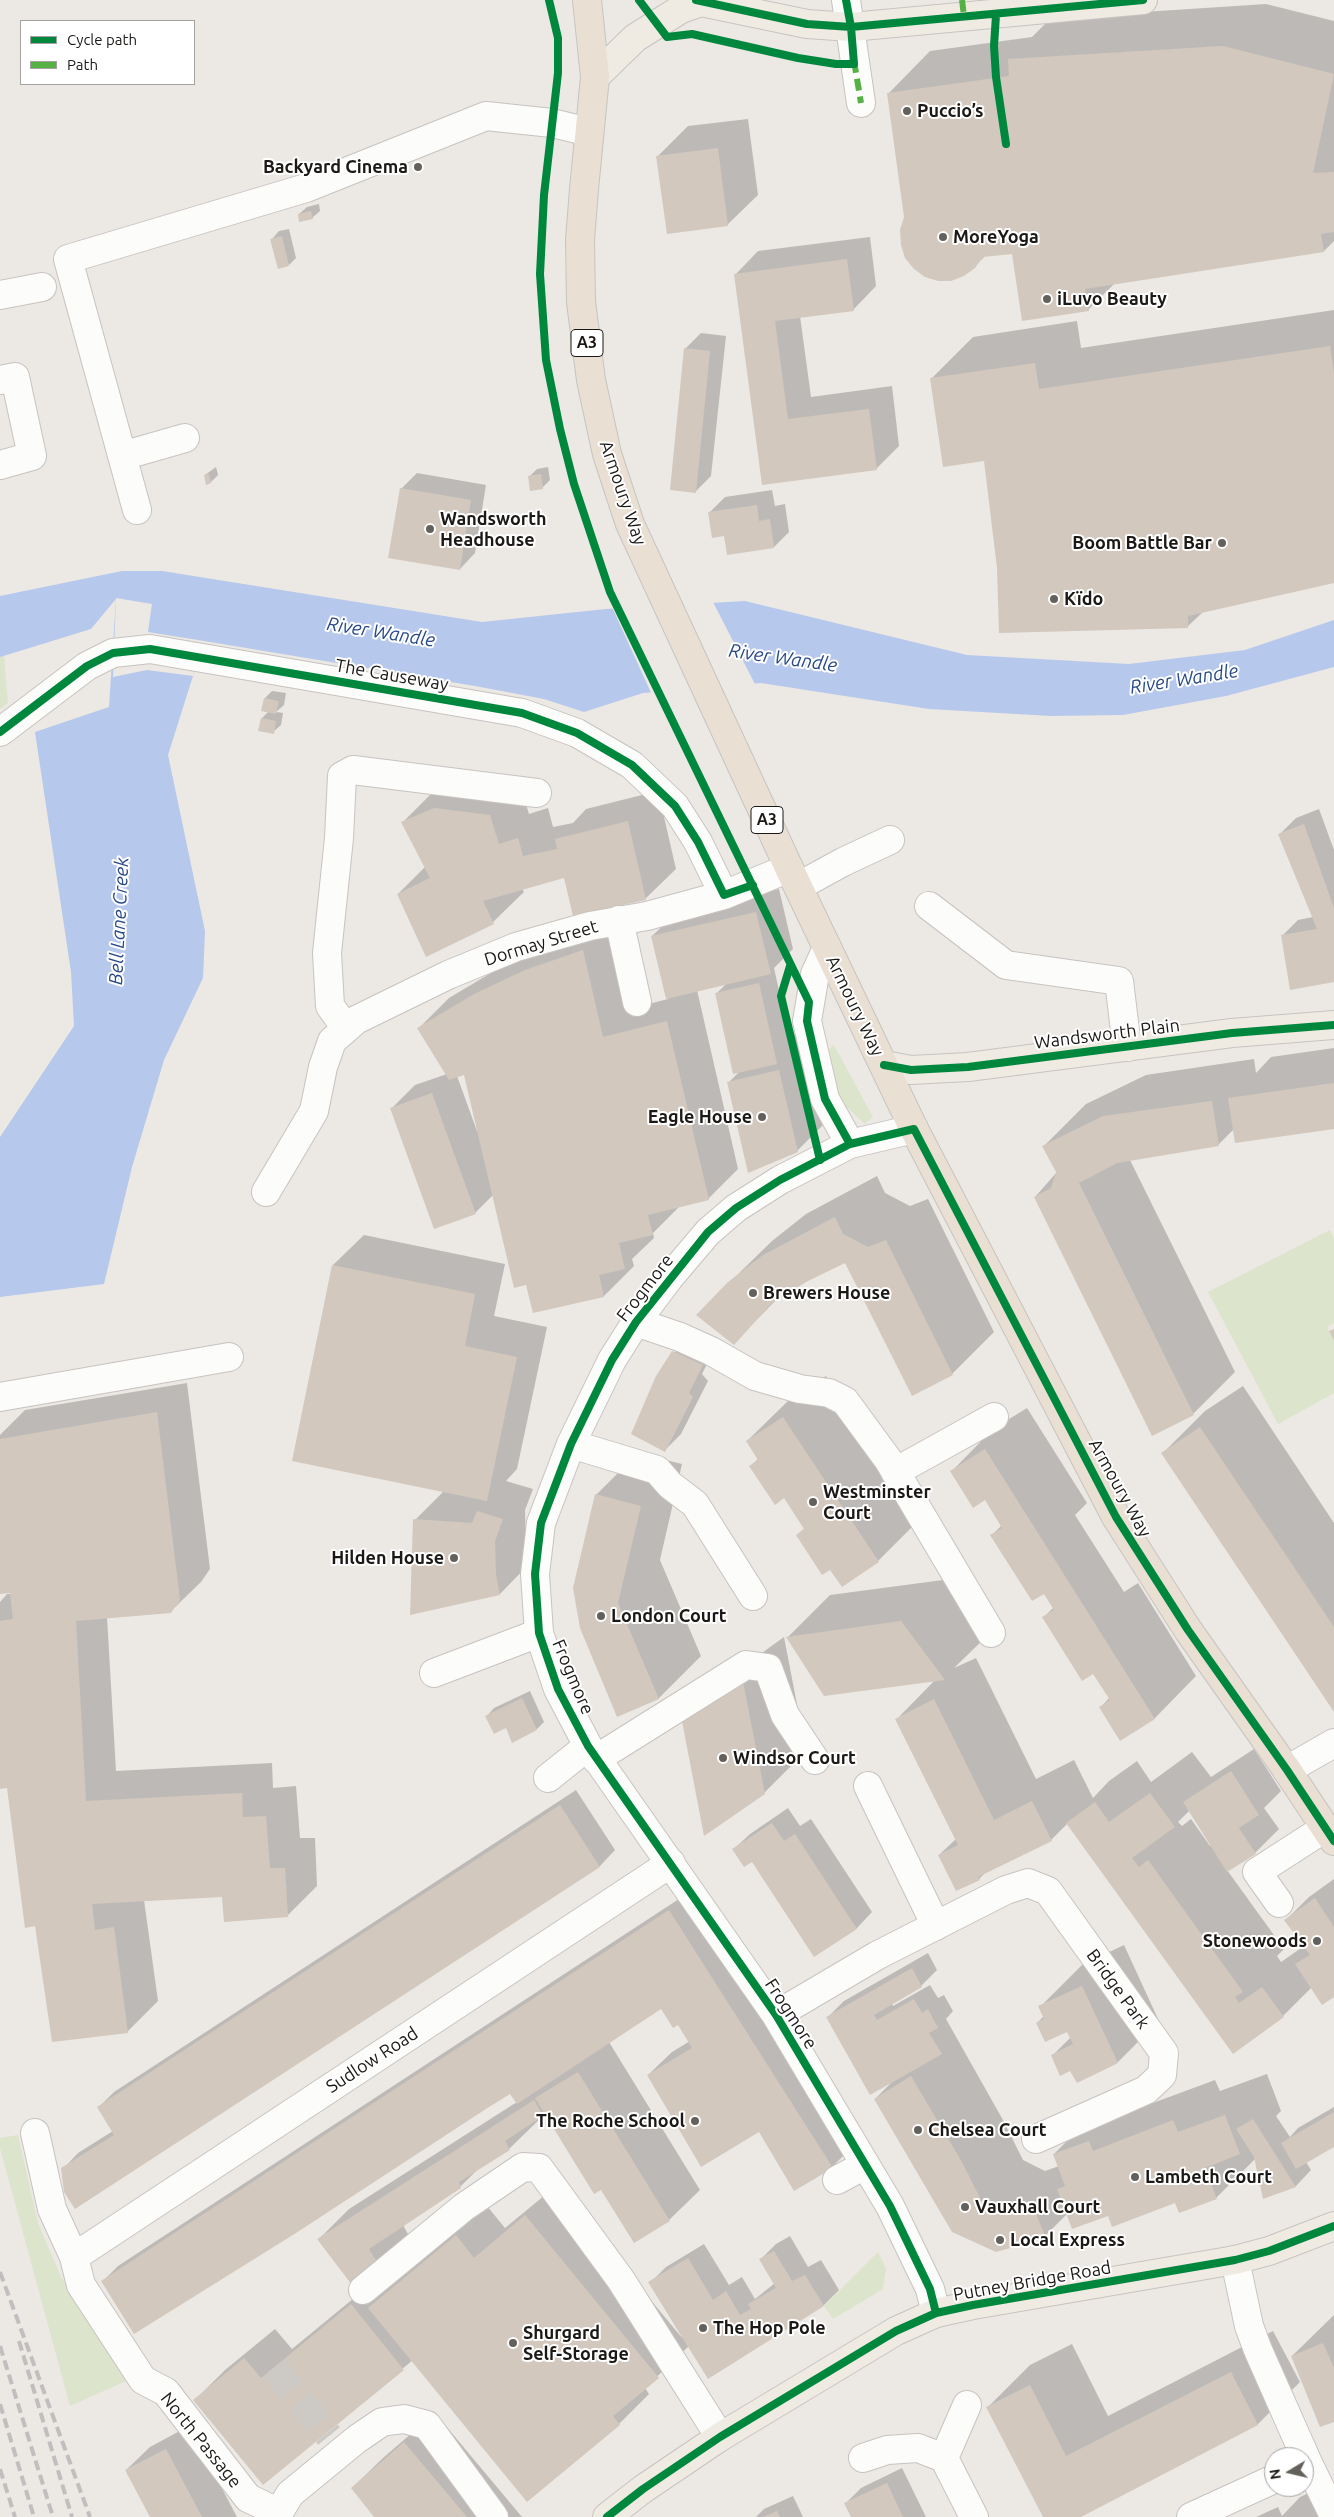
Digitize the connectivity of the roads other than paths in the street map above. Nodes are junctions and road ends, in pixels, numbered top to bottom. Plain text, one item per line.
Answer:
1 (587, 0) edge
2 (846, 0) edge
3 (1143, 0) edge
4 (698, 1) edge
5 (851, 27) junction
6 (595, 77) junction
7 (861, 103) dead end
8 (590, 132) junction
9 (42, 287) dead end
10 (0, 295) edge
11 (0, 380) edge
12 (185, 438) dead end
13 (122, 456) junction
14 (0, 465) edge
15 (137, 510) dead end
16 (0, 732) edge
17 (537, 793) dead end
18 (890, 840) dead end
19 (794, 877) junction
20 (724, 895) junction
21 (929, 906) dead end
22 (620, 920) junction
23 (828, 948) junction
24 (637, 1002) dead end
25 (1334, 1025) edge
26 (346, 1028) junction
27 (1127, 1047) junction
28 (884, 1065) junction
29 (914, 1129) junction
30 (850, 1144) junction
31 (266, 1192) dead end
32 (636, 1322) junction
33 (229, 1356) dead end
34 (0, 1397) edge
35 (994, 1417) dead end
36 (571, 1444) junction
37 (895, 1472) junction
38 (753, 1596) dead end
39 (539, 1633) junction
40 (991, 1633) dead end
41 (434, 1673) dead end
42 (1334, 1744) edge
43 (592, 1753) junction
44 (815, 1760) dead end
45 (1287, 1770) junction
46 (548, 1778) dead end
47 (868, 1786) dead end
48 (1330, 1834) edge
49 (671, 1864) junction
50 (1279, 1903) dead end
51 (936, 1926) junction
52 (776, 2015) junction
53 (36, 2133) dead end
54 (1036, 2139) dead end
55 (865, 2164) junction
56 (837, 2180) dead end
57 (1334, 2226) edge
58 (74, 2257) junction
59 (1235, 2260) junction
60 (363, 2290) dead end
61 (936, 2313) junction
62 (967, 2405) dead end
63 (720, 2437) junction
64 (863, 2458) dead end
65 (944, 2458) junction
66 (1316, 2473) edge
67 (1264, 2484) edge
68 (282, 2513) edge
69 (1334, 2516) edge
70 (494, 2517) edge
71 (607, 2517) edge
72 (974, 2517) edge
73 (1191, 2517) edge

1 - 6 highway, Armoury Way / A3
2 - 5 street
3 - 5 main road
4 - 5 main road
4 - 6 main road
5 - 7 street
6 - 8 highway, Armoury Way / A3
8 - 13 street
8 - 19 highway, Armoury Way / A3
9 - 10 street
11 - 14 street
12 - 13 street
13 - 15 street
16 - 20 street, The Causeway
17 - 26 street
18 - 19 street, Dormay Street
19 - 20 street, Dormay Street
19 - 23 highway, Armoury Way / A3
20 - 22 street, Dormay Street
21 - 27 street
22 - 24 street
22 - 26 street, Dormay Street
23 - 28 highway, Armoury Way / A3
23 - 30 street, Armoury Way
25 - 27 main road, Wandsworth Plain
26 - 31 street, Dormay Street
27 - 28 main road, Wandsworth Plain
28 - 29 highway, Armoury Way / A3
29 - 30 street, Frogmore
29 - 45 highway, Armoury Way / A3
30 - 32 street, Frogmore
32 - 36 street, Frogmore
32 - 37 street
33 - 34 street
35 - 37 street
36 - 38 street
36 - 39 street, Frogmore
37 - 40 street
39 - 41 street
39 - 43 street, Frogmore
42 - 45 street
43 - 44 street
43 - 46 street
43 - 49 street, Frogmore
45 - 48 highway, Armoury Way / A3
47 - 51 street
48 - 50 street
49 - 52 street, Frogmore
49 - 58 street, Sudlow Road
51 - 52 street, Bridge Park
51 - 54 street, Bridge Park
52 - 55 street, Frogmore
53 - 58 street, North Passage
55 - 56 street
55 - 61 street, Frogmore
57 - 59 main road, Putney Bridge Road
58 - 68 street, North Passage
59 - 61 main road, Putney Bridge Road
59 - 66 street
60 - 63 street
61 - 63 main road, Putney Bridge Road
62 - 65 street
63 - 71 main road, Putney Bridge Road
64 - 65 street
65 - 72 street
66 - 69 street
67 - 73 street
68 - 70 street

